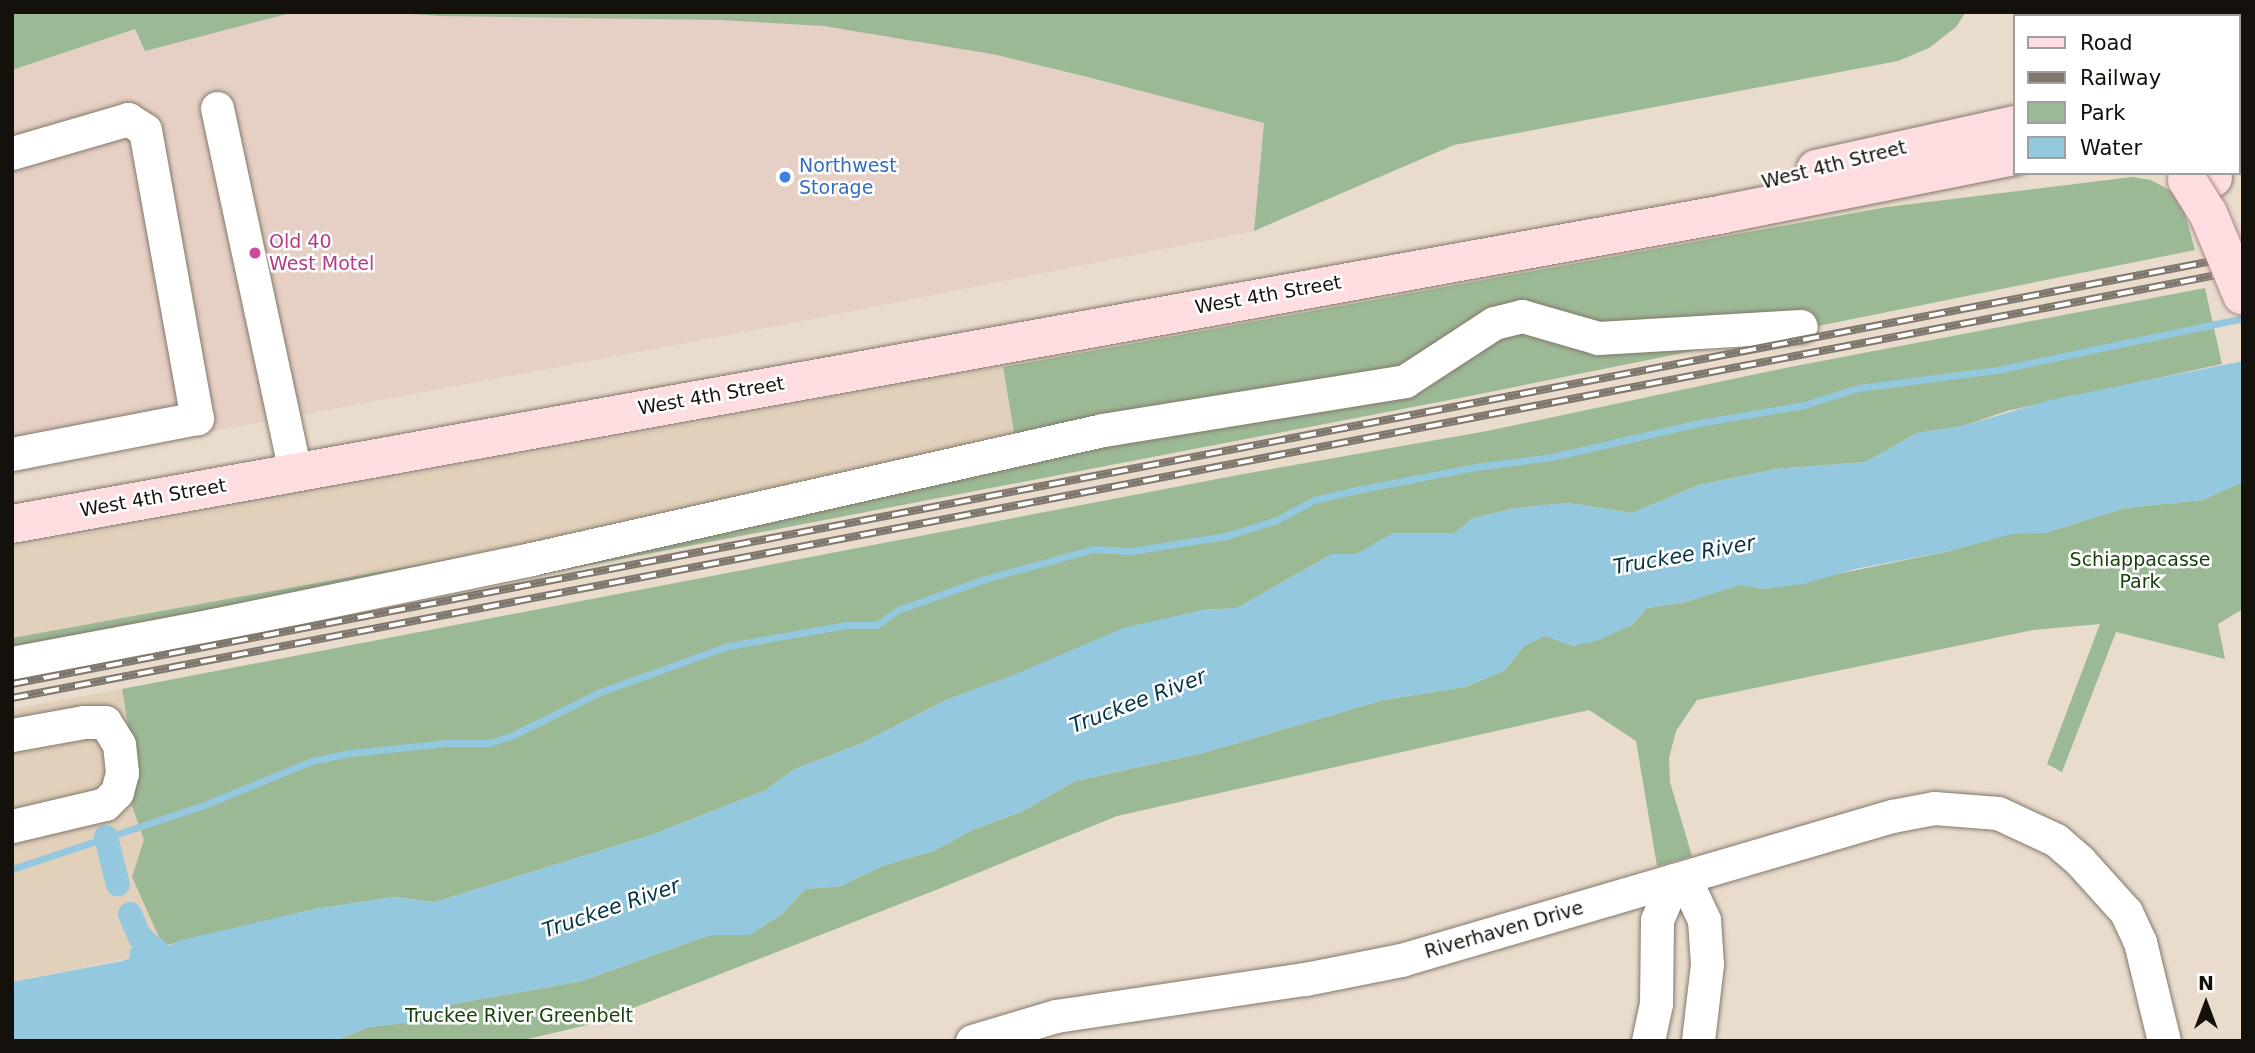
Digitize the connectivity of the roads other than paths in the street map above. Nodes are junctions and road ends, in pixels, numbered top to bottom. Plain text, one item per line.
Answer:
1 (217, 108) dead end
2 (2014, 125) edge
3 (12, 153) edge
4 (2014, 156) edge
5 (1959, 167) junction
6 (2014, 167) edge
7 (2197, 176) edge
8 (1409, 269) junction
9 (2243, 296) edge
10 (1801, 326) dead end
11 (12, 454) edge
12 (295, 472) junction
13 (12, 524) edge
14 (12, 663) edge
15 (12, 735) edge
16 (12, 826) edge
17 (1674, 880) junction
18 (1040, 1031) edge
19 (972, 1041) edge
20 (1648, 1041) edge
21 (1698, 1041) edge
22 (2164, 1041) edge

1 - 12 street
2 - 8 main road, West 4th Street
3 - 11 street
4 - 5 main road, West 4th Street
5 - 6 main road
5 - 8 main road, West 4th Street
7 - 9 main road, bridge
8 - 12 main road, West 4th Street
10 - 14 street
12 - 13 main road, West 4th Street
15 - 16 street
17 - 18 street, Riverhaven Drive
17 - 20 street
17 - 21 street
17 - 22 street, Riverhaven Drive
18 - 19 street, Riverhaven Drive

